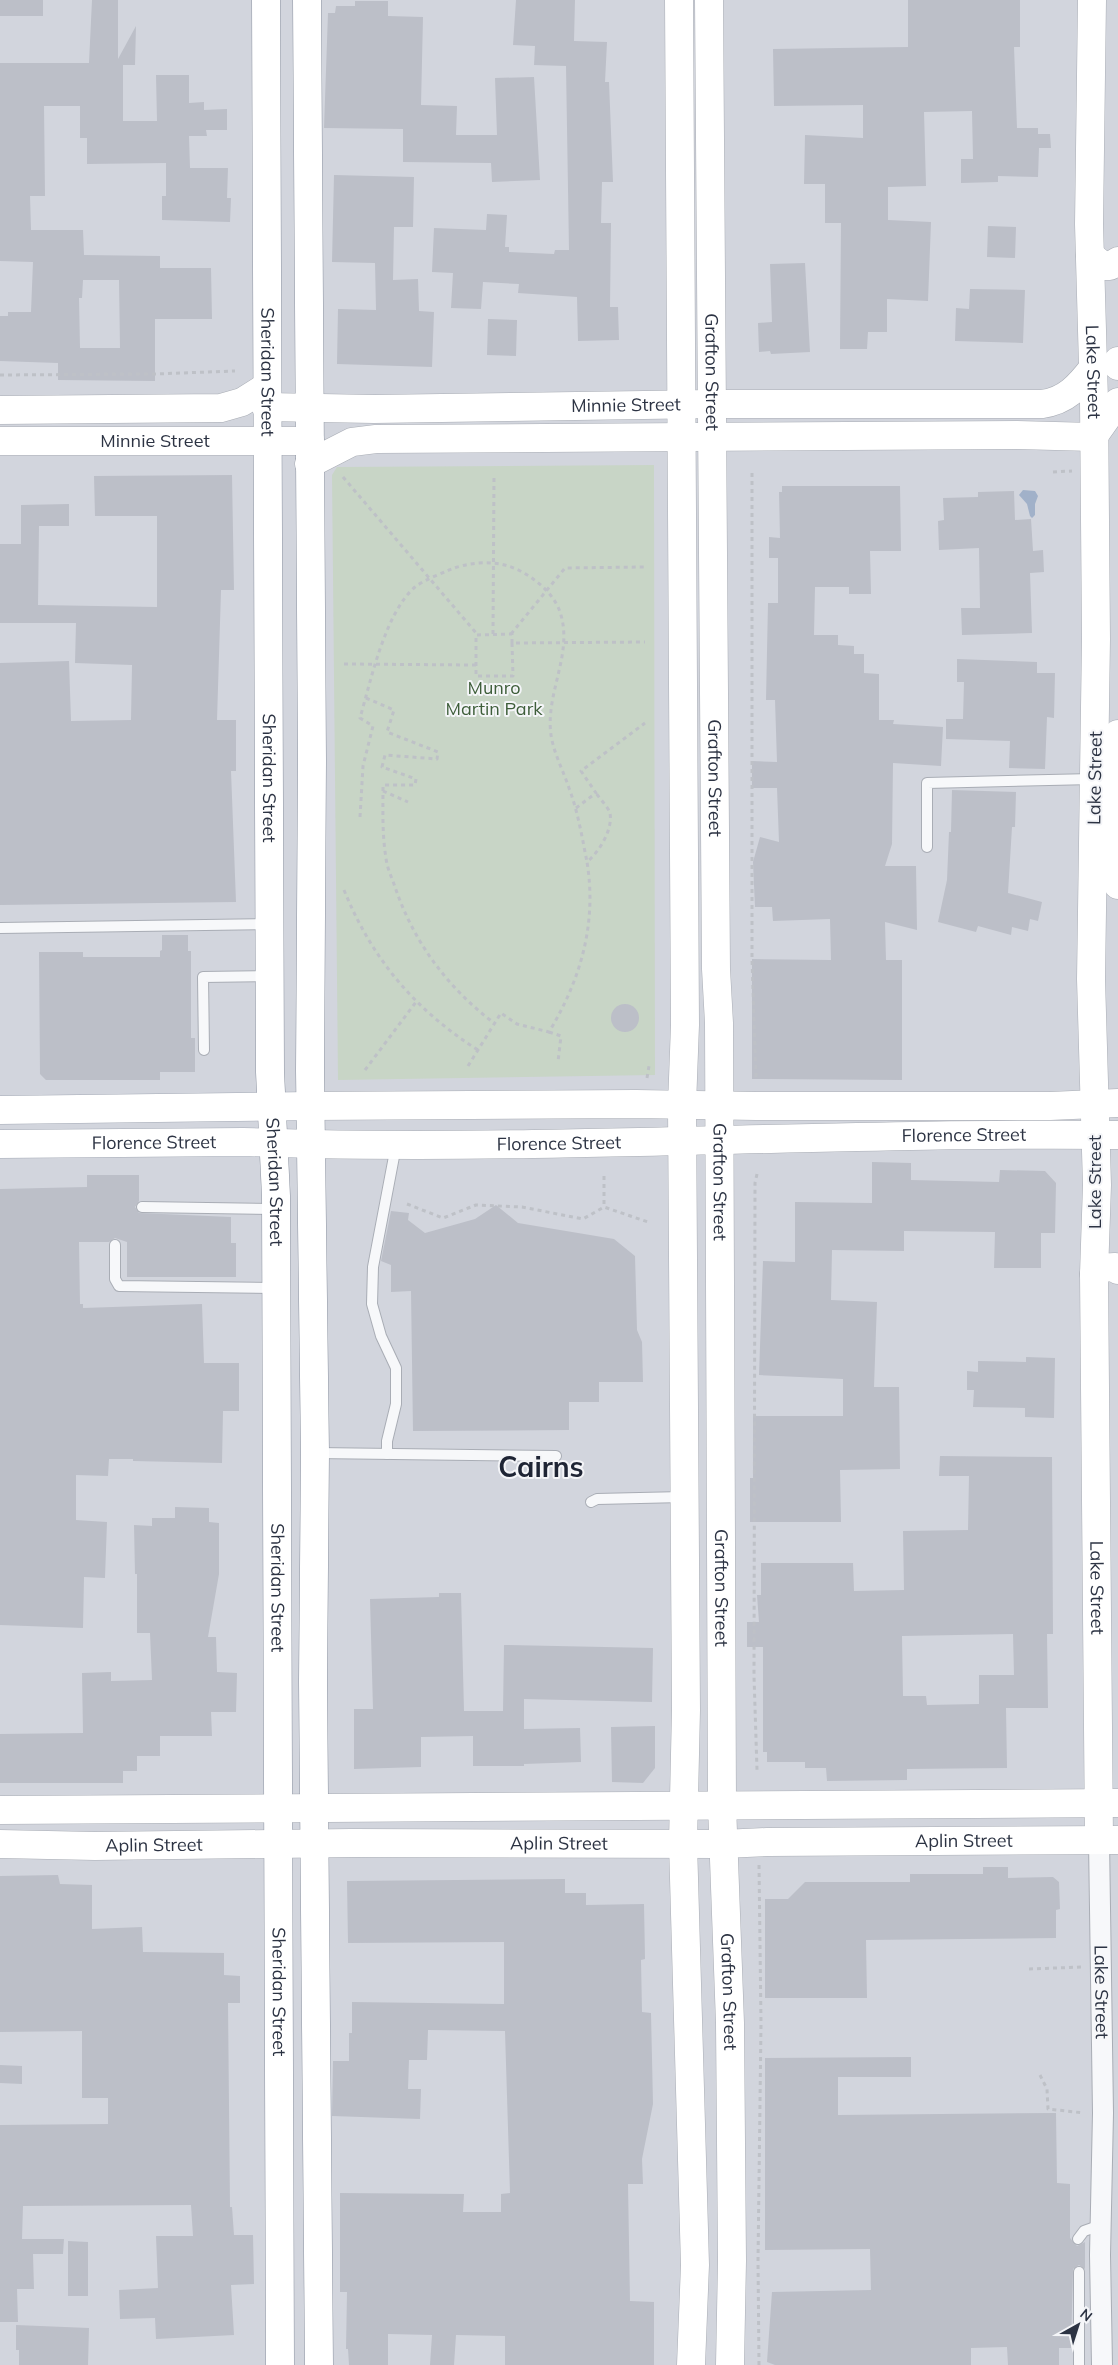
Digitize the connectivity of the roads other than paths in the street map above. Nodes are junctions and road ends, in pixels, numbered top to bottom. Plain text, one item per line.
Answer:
1 (266, 0) edge
2 (306, 0) edge
3 (679, 0) edge
4 (710, 0) edge
5 (1092, 0) edge
6 (1090, 255) junction
7 (1118, 261) edge
8 (712, 262) junction
9 (680, 264) junction
10 (1110, 365) edge
11 (266, 397) junction
12 (1118, 402) edge
13 (681, 404) junction
14 (712, 404) junction
15 (1016, 404) junction
16 (616, 406) junction
17 (201, 408) junction
18 (310, 408) junction
19 (374, 409) junction
20 (0, 410) edge
21 (775, 421) junction
22 (1017, 435) junction
23 (1093, 437) junction
24 (681, 438) junction
25 (712, 438) junction
26 (376, 439) junction
27 (616, 439) junction
28 (200, 440) junction
29 (0, 441) edge
30 (266, 441) junction
31 (310, 452) junction
32 (712, 559) junction
33 (682, 564) junction
34 (1118, 734) edge
35 (1094, 779) junction
36 (927, 847) dead end
37 (1118, 885) edge
38 (269, 924) junction
39 (0, 928) edge
40 (270, 976) junction
41 (719, 1023) junction
42 (685, 1025) junction
43 (204, 1050) dead end
44 (1106, 1104) edge
45 (682, 1105) junction
46 (312, 1106) junction
47 (719, 1106) junction
48 (272, 1108) junction
49 (0, 1110) edge
50 (1107, 1135) edge
51 (718, 1141) junction
52 (683, 1142) junction
53 (275, 1143) junction
54 (0, 1144) edge
55 (313, 1144) junction
56 (397, 1145) junction
57 (142, 1207) dead end
58 (276, 1209) junction
59 (114, 1246) dead end
60 (1106, 1272) edge
61 (684, 1282) junction
62 (720, 1286) junction
63 (276, 1288) junction
64 (276, 1362) junction
65 (314, 1363) junction
66 (315, 1453) junction
67 (387, 1454) junction
68 (556, 1456) dead end
69 (684, 1497) junction
70 (591, 1502) dead end
71 (277, 1680) junction
72 (313, 1682) junction
73 (723, 1708) junction
74 (686, 1710) junction
75 (1108, 1713) edge
76 (1108, 1803) edge
77 (722, 1804) junction
78 (684, 1807) junction
79 (277, 1808) junction
80 (315, 1808) junction
81 (0, 1810) edge
82 (1109, 1840) edge
83 (0, 1844) edge
84 (315, 1844) junction
85 (683, 1844) junction
86 (723, 1844) junction
87 (277, 1845) junction
88 (315, 1942) junction
89 (278, 1943) junction
90 (1110, 2224) edge
91 (1078, 2239) dead end
92 (1078, 2272) dead end
93 (280, 2365) edge
94 (319, 2365) edge
95 (691, 2365) edge
96 (730, 2365) edge
97 (1079, 2365) edge
98 (1102, 2365) edge

1 - 11 main road, Sheridan Street
2 - 18 main road, Sheridan Street
3 - 9 main road, Grafton Street
4 - 8 main road, Grafton Street
5 - 6 main road, Lake Street
6 - 7 main road
6 - 10 main road, Lake Street
8 - 9 main road
8 - 14 main road, Grafton Street
9 - 13 main road, Grafton Street
10 - 15 main road, Minnie Street
10 - 23 main road, Lake Street
11 - 17 main road, Minnie Street
11 - 18 main road, Minnie Street
11 - 30 main road, Sheridan Street
12 - 23 main road
13 - 14 main road, Minnie Street
13 - 16 main road, Minnie Street
13 - 24 main road, Grafton Street
14 - 21 main road, Minnie Street
14 - 25 main road, Grafton Street
15 - 21 main road, Minnie Street
15 - 22 main road
16 - 19 main road, Minnie Street
16 - 27 main road
17 - 20 main road, Minnie Street
17 - 28 main road
18 - 19 main road, Minnie Street
18 - 31 main road, Sheridan Street
19 - 26 main road
21 - 22 main road, Minnie Street
21 - 25 main road, Minnie Street
22 - 23 main road, Minnie Street
23 - 35 main road, Lake Street
24 - 25 main road, Minnie Street
24 - 27 main road, Minnie Street
24 - 33 main road, Grafton Street
25 - 32 main road, Grafton Street
26 - 27 main road, Minnie Street
26 - 31 main road, Minnie Street
28 - 29 main road, Minnie Street
28 - 30 main road, Minnie Street
30 - 31 main road, Minnie Street
30 - 38 main road, Sheridan Street
31 - 46 main road, Sheridan Street
32 - 33 main road
32 - 41 main road, Grafton Street
33 - 42 main road, Grafton Street
34 - 37 main road, Lake Street
35 - 36 lane
35 - 44 main road, Lake Street
38 - 39 lane
38 - 40 main road, Sheridan Street
40 - 43 lane
40 - 48 main road, Sheridan Street
41 - 42 main road
41 - 47 main road, Grafton Street
42 - 45 main road, Grafton Street
44 - 47 main road, Florence Street
44 - 50 main road, Lake Street
45 - 46 main road, Florence Street
45 - 47 main road, Florence Street
45 - 52 main road, Grafton Street
46 - 48 main road, Florence Street
46 - 55 main road, Sheridan Street
47 - 51 main road, Grafton Street
48 - 49 main road, Florence Street
48 - 53 main road, Sheridan Street
50 - 51 main road, Florence Street
50 - 60 main road, Lake Street
51 - 52 main road, Florence Street
51 - 62 main road, Grafton Street
52 - 56 main road, Florence Street
52 - 61 main road, Grafton Street
53 - 54 main road, Florence Street
53 - 55 main road, Florence Street
53 - 58 main road, Sheridan Street
55 - 56 main road, Florence Street
55 - 65 main road, Sheridan Street
56 - 67 lane
57 - 58 lane
58 - 63 main road, Sheridan Street
59 - 63 lane
60 - 75 main road, Lake Street
61 - 62 main road
61 - 69 main road, Grafton Street
62 - 73 main road, Grafton Street
63 - 64 main road, Sheridan Street
64 - 65 main road
64 - 71 main road, Sheridan Street
65 - 66 main road, Sheridan Street
66 - 67 lane
66 - 72 main road, Sheridan Street
67 - 68 lane
69 - 70 lane
69 - 74 main road, Grafton Street
71 - 72 main road
71 - 79 main road, Sheridan Street
72 - 80 main road, Sheridan Street
73 - 74 main road
73 - 77 main road, Grafton Street
74 - 78 main road, Grafton Street
75 - 76 main road, Lake Street
76 - 77 main road, Aplin Street
76 - 82 main road, Lake Street
77 - 78 main road, Aplin Street
77 - 86 main road, Grafton Street
78 - 80 main road, Aplin Street
78 - 85 main road, Grafton Street
79 - 80 main road, Aplin Street
79 - 81 main road, Aplin Street
79 - 87 main road, Sheridan Street
80 - 84 main road, Sheridan Street
82 - 86 main road, Aplin Street
82 - 90 street, Lake Street
83 - 87 main road, Aplin Street
84 - 85 main road, Aplin Street
84 - 87 main road, Aplin Street
84 - 88 main road, Sheridan Street
85 - 86 main road, Aplin Street
85 - 95 main road, Grafton Street
86 - 96 main road, Grafton Street
87 - 89 main road, Sheridan Street
88 - 89 main road
88 - 94 main road, Sheridan Street
89 - 93 main road, Sheridan Street
90 - 91 lane
90 - 98 street, Lake Street
92 - 97 lane

